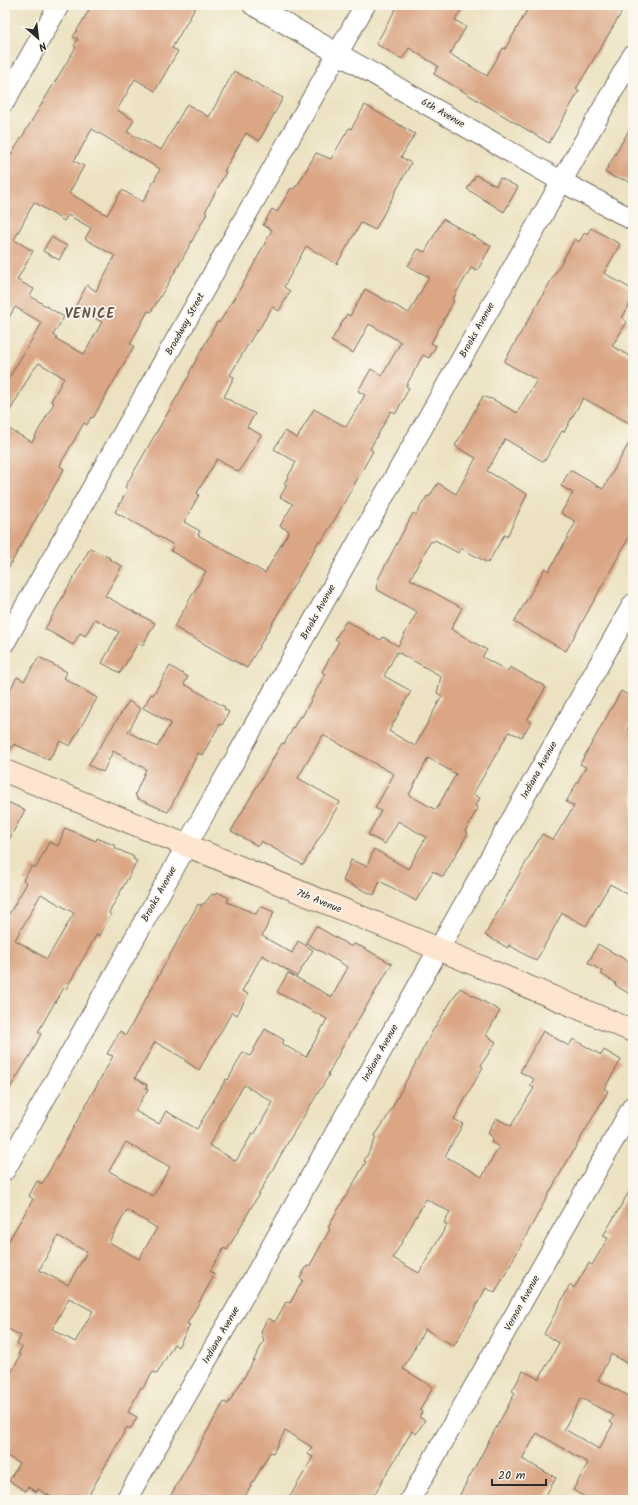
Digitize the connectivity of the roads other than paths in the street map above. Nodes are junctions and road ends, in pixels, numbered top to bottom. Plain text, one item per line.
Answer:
1 (60, 5) edge
2 (253, 5) edge
3 (365, 5) edge
4 (338, 53) junction
5 (633, 56) edge
6 (5, 101) edge
7 (561, 181) junction
8 (633, 220) edge
9 (633, 604) edge
10 (5, 642) edge
11 (5, 771) edge
12 (186, 845) junction
13 (438, 949) junction
14 (633, 1031) edge
15 (633, 1106) edge
16 (5, 1170) edge
17 (126, 1500) edge
18 (410, 1500) edge

1 - 6 street
2 - 4 street, 6th Avenue
3 - 4 street, Broadway Street
4 - 7 street, 6th Avenue
4 - 10 street, Broadway Street
5 - 7 street, Brooks Avenue
7 - 8 street, 6th Avenue
7 - 12 street, Brooks Avenue
9 - 13 street, Indiana Avenue
11 - 12 street, 7th Avenue
12 - 13 street, 7th Avenue
12 - 16 street, Brooks Avenue
13 - 14 street, 7th Avenue
13 - 17 street, Indiana Avenue
15 - 18 street, Vernon Avenue

